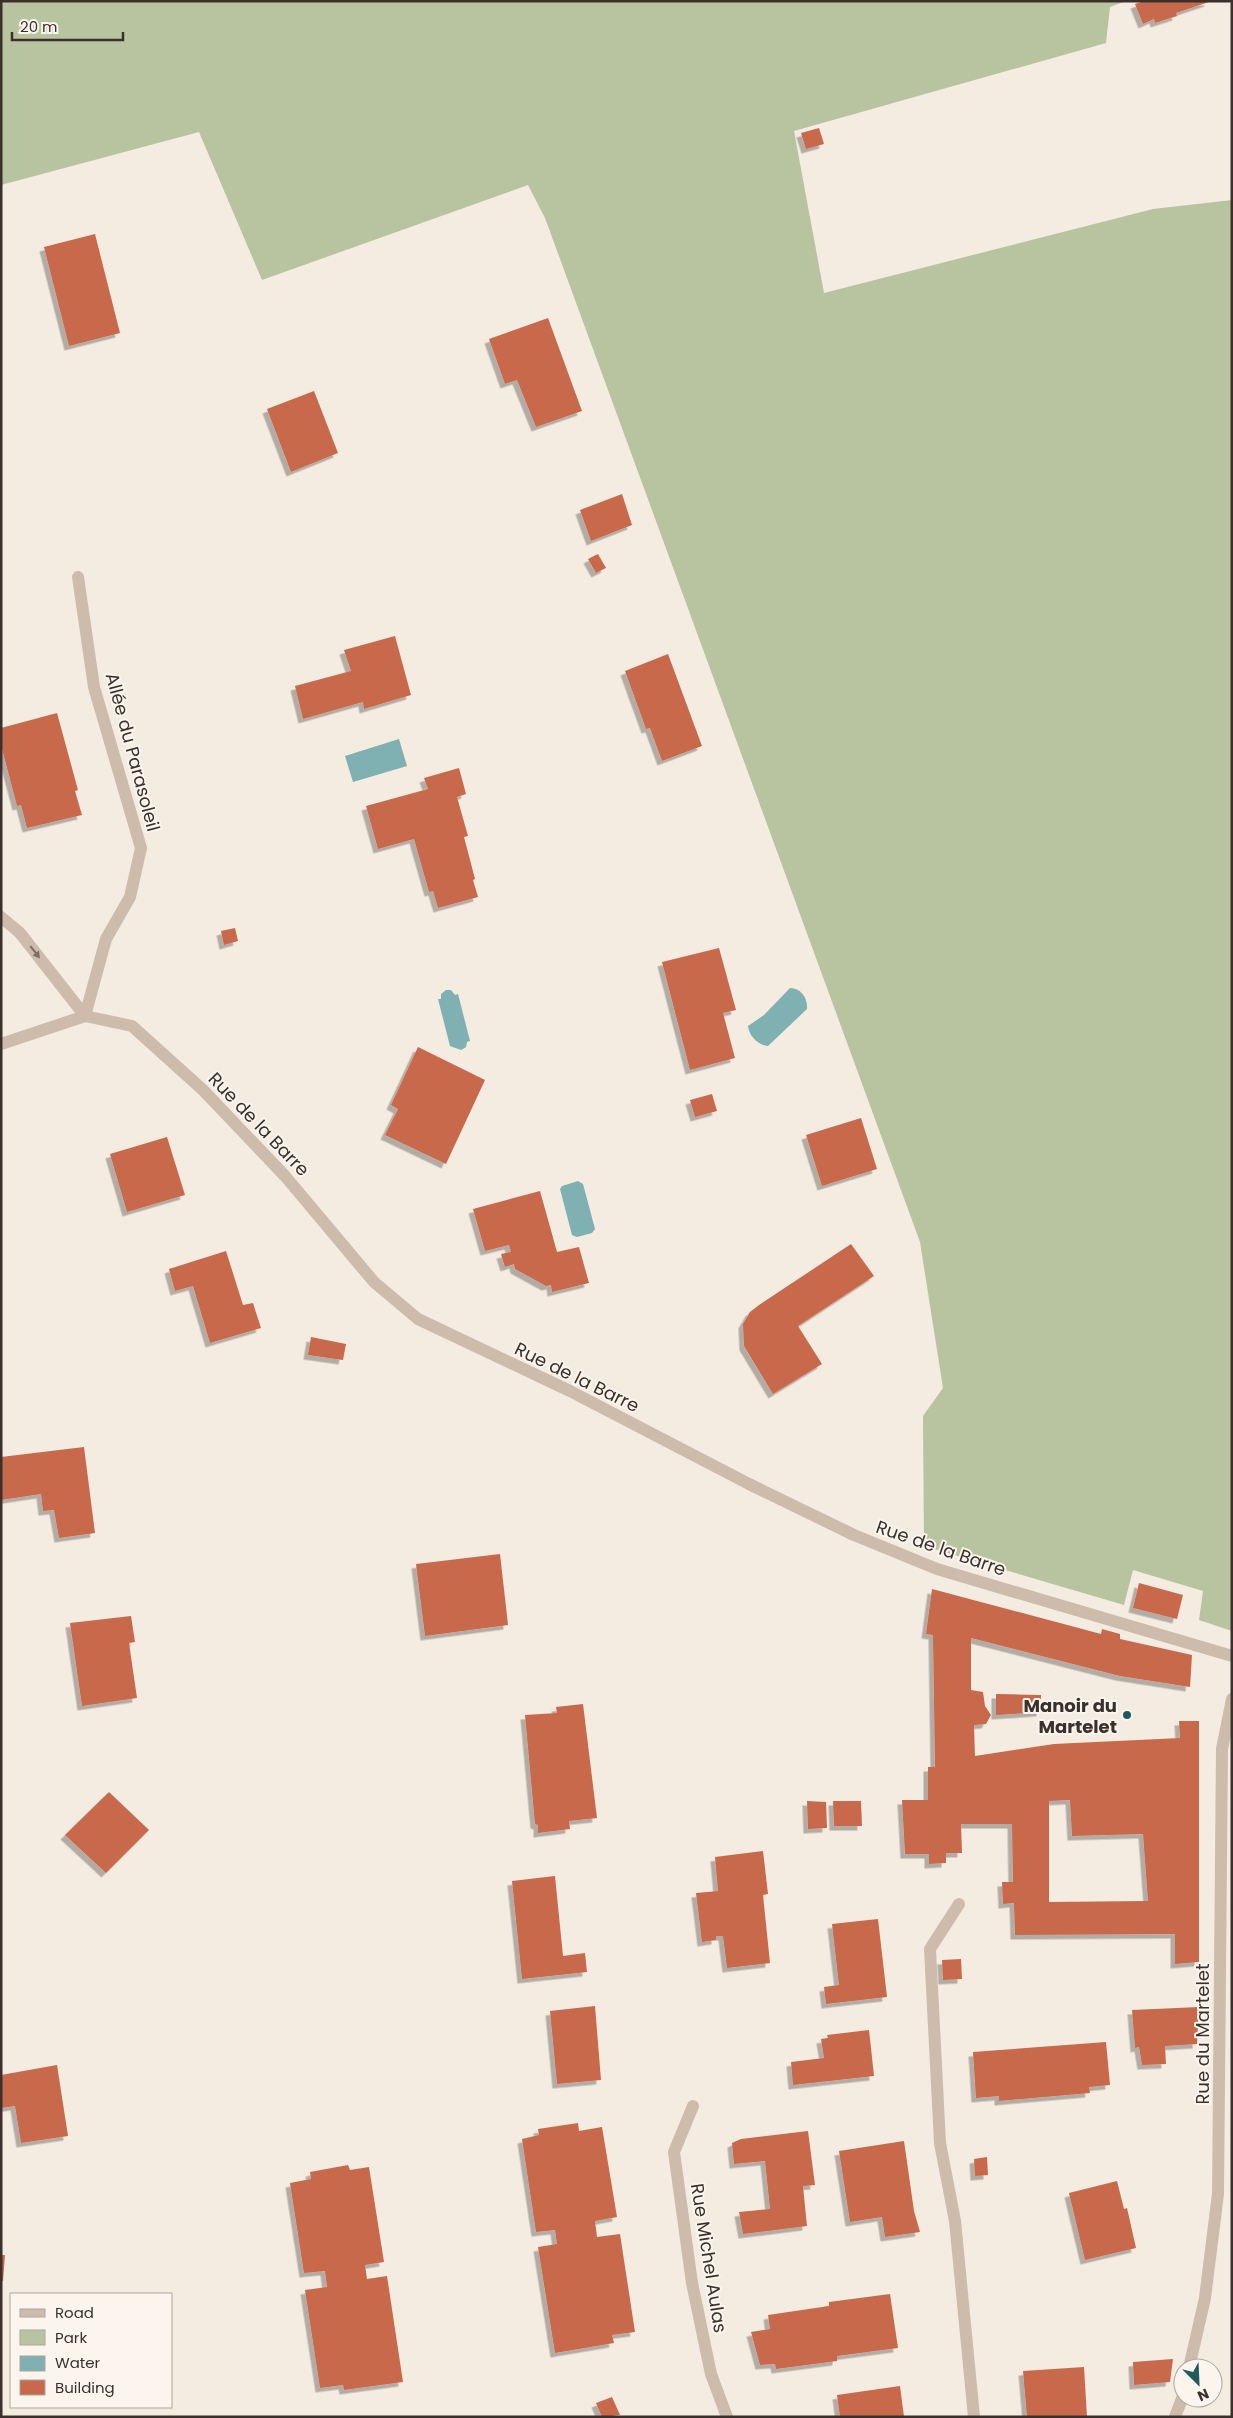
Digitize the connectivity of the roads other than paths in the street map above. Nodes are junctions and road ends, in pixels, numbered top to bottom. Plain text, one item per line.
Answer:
1 (78, 577) dead end
2 (1, 917) edge
3 (85, 1016) junction
4 (1, 1044) edge
5 (1232, 1656) edge
6 (1232, 1699) edge
7 (959, 1904) dead end
8 (693, 2106) dead end
9 (1191, 2358) edge
10 (727, 2417) edge
11 (974, 2417) edge

1 - 3 street, Allée du Parasoleil
2 -> 3 street
3 - 4 street
3 - 5 street, Rue de la Barre
6 - 9 street, Rue du Martelet
7 - 11 street
8 - 10 street, Rue Michel Aulas

